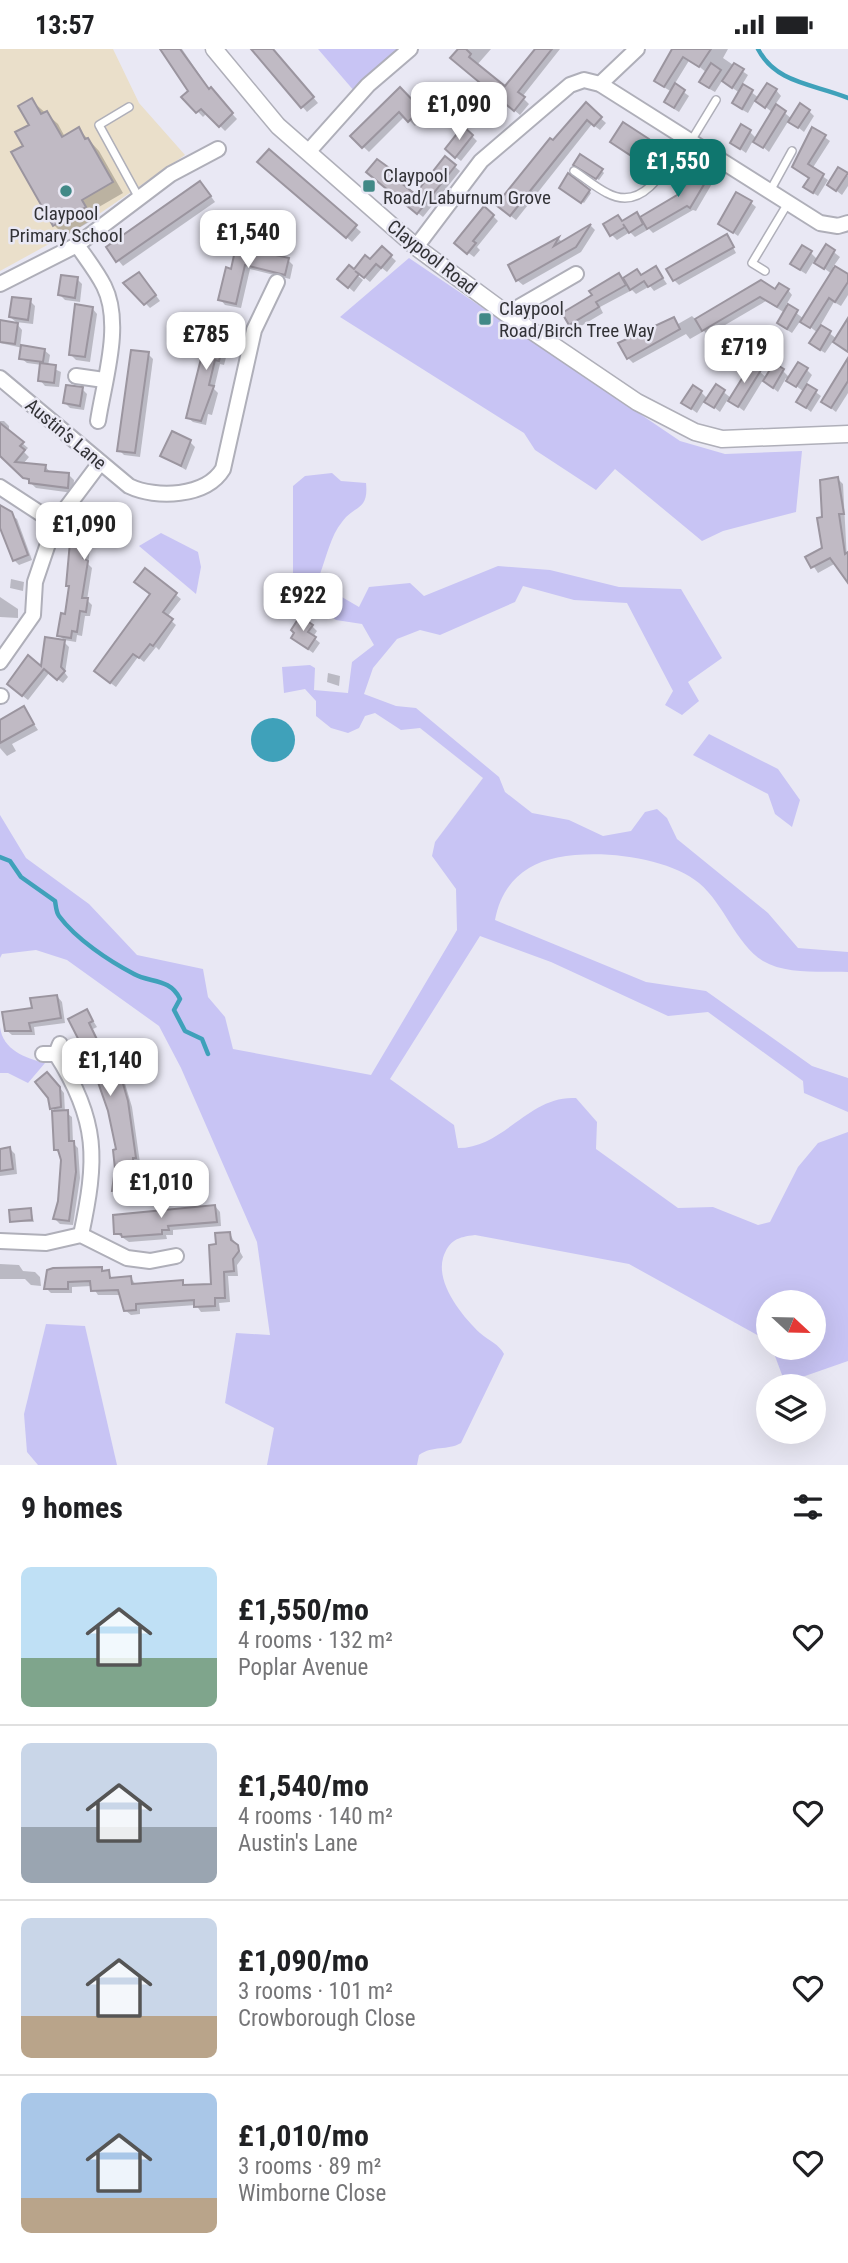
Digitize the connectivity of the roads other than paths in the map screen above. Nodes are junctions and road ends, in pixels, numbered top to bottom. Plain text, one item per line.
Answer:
1 (214, 49) edge
2 (410, 49) edge
3 (637, 49) edge
4 (600, 84) junction
5 (716, 100) dead end
6 (130, 107) dead end
7 (687, 139) junction
8 (792, 151) dead end
9 (308, 152) junction
10 (212, 156) dead end
11 (574, 171) dead end
12 (769, 191) junction
13 (139, 198) junction
14 (789, 203) junction
15 (848, 223) edge
16 (77, 245) junction
17 (416, 247) junction
18 (765, 271) dead end
19 (576, 274) dead end
20 (277, 282) dead end
21 (0, 284) edge
22 (507, 314) junction
23 (76, 376) dead end
24 (0, 379) edge
25 (104, 380) junction
26 (98, 421) dead end
27 (848, 434) edge
28 (100, 463) junction
29 (0, 487) edge
30 (55, 523) junction
31 (5, 641) edge
32 (0, 662) edge
33 (53, 1051) dead end
34 (81, 1235) junction
35 (0, 1241) edge
36 (179, 1256) dead end

1 - 9 street, Claypool Road
2 - 9 street
3 - 4 street
4 - 7 street
4 - 17 street
5 - 7 lane
6 - 13 lane
7 - 11 lane
7 - 12 street
8 - 12 lane
9 - 17 street, Claypool Road
10 - 13 street
12 - 14 street
13 - 16 street
14 - 15 street
14 - 18 lane
16 - 21 street
16 - 25 street
17 - 22 street, Claypool Road
19 - 22 street
20 - 28 street, Austin's Lane
22 - 27 street, Claypool Road
23 - 25 street
24 - 28 street, Austin's Lane
25 - 26 street
28 - 30 street
29 - 30 street
30 - 31 street
31 - 32 street
33 - 34 street
34 - 35 street
34 - 36 street

